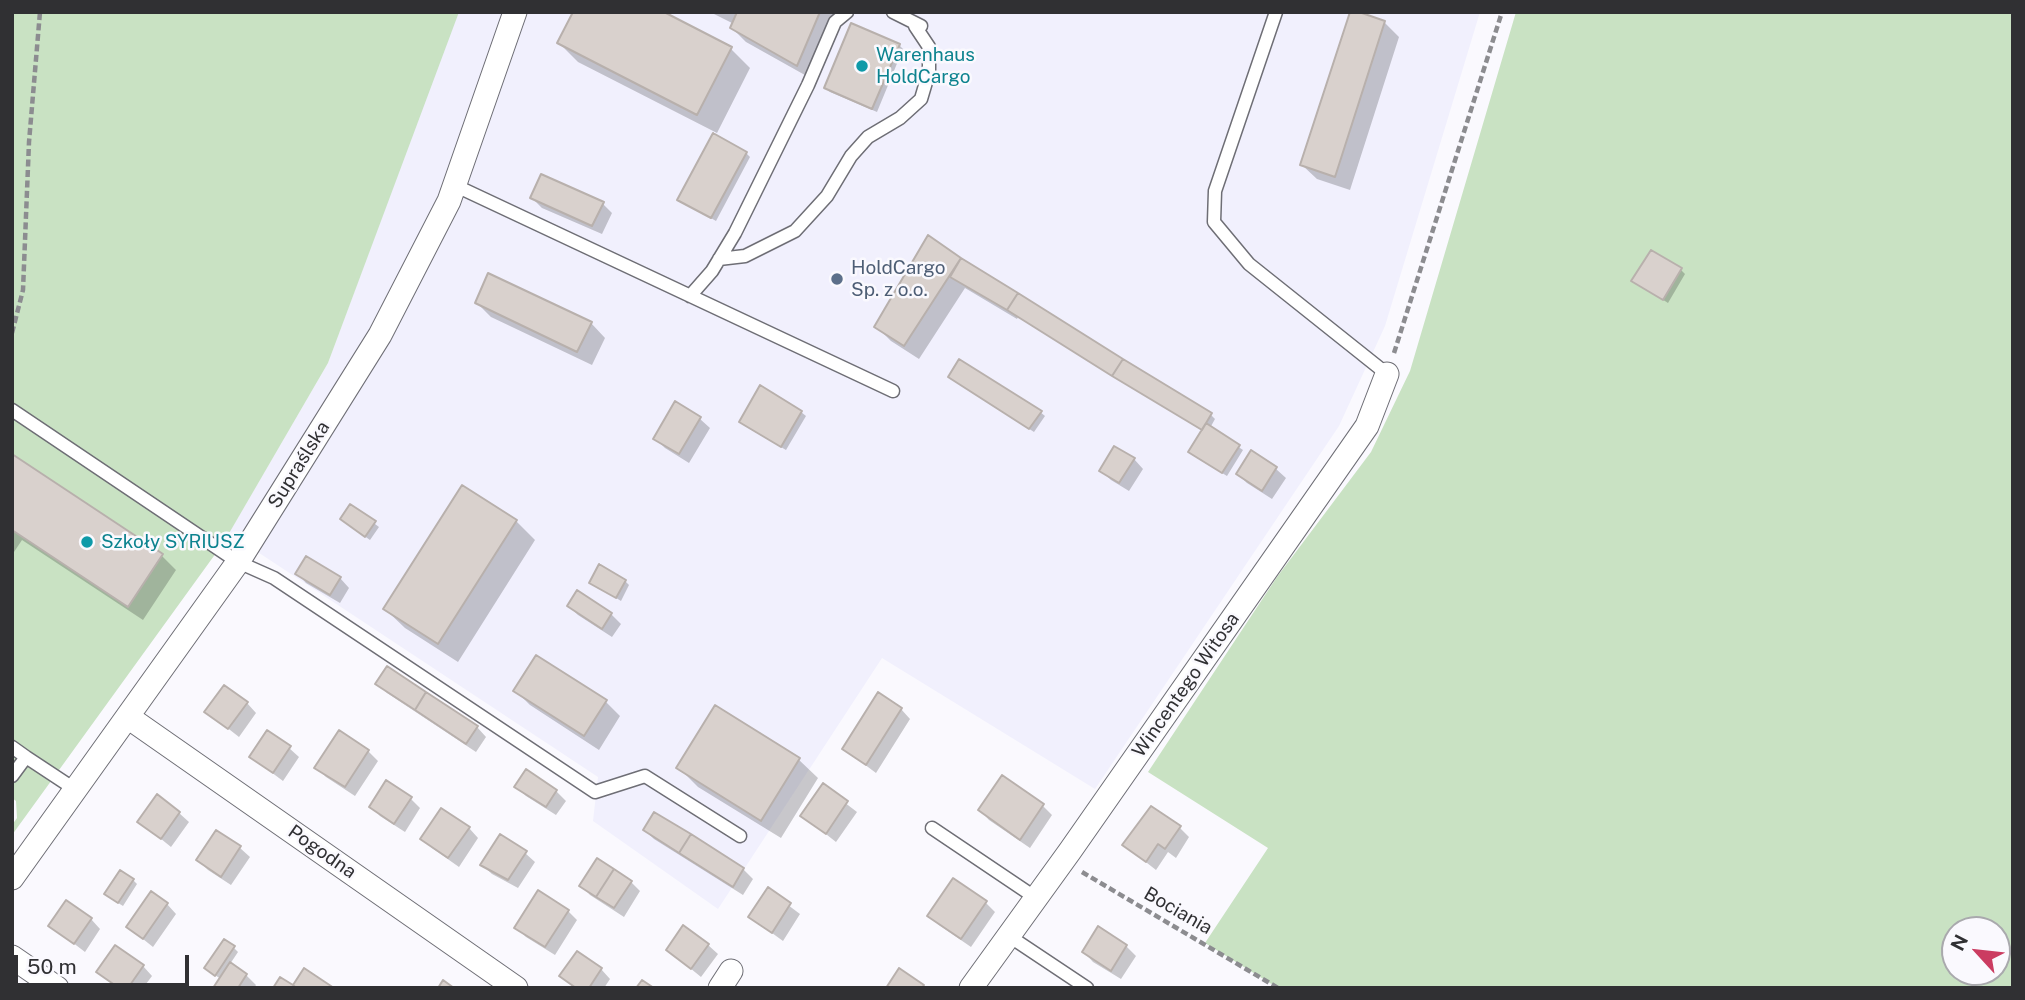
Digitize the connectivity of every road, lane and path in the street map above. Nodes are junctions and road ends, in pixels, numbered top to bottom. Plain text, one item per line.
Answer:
1 (40, 12) edge
2 (515, 12) edge
3 (847, 12) edge
4 (893, 12) edge
5 (1276, 12) edge
6 (1502, 12) edge
7 (454, 185) junction
8 (719, 259) junction
9 (690, 296) junction
10 (12, 332) edge
11 (1387, 374) junction
12 (893, 391) dead end
13 (12, 410) edge
14 (238, 562) junction
15 (128, 717) junction
16 (12, 747) edge
17 (26, 757) junction
18 (12, 776) edge
19 (76, 790) junction
20 (932, 828) dead end
21 (740, 836) dead end
22 (1063, 861) junction
23 (12, 878) edge
24 (1036, 898) junction
25 (1009, 936) junction
26 (12, 957) edge
27 (57, 988) edge
28 (516, 988) edge
29 (971, 988) edge
30 (1087, 988) edge
31 (1278, 988) edge

1 - 10 path
2 - 7 street, Supraślska
3 - 8 lane
4 - 8 lane
5 - 11 lane
6 - 11 path
7 - 9 lane
7 - 14 street, Supraślska
8 - 9 lane
9 - 12 lane
11 - 22 street, Wincentego Witosa
13 - 14 lane
14 - 15 street, Supraślska
14 - 21 lane
15 - 19 street, Supraślska
15 - 28 street, Pogodna
16 - 17 lane
17 - 18 lane
17 - 19 lane
19 - 23 street, Supraślska
20 - 24 lane
22 - 24 street, Wincentego Witosa
22 - 31 path, Bociania
24 - 25 street, Wincentego Witosa
25 - 29 street, Wincentego Witosa
25 - 30 lane
26 - 27 street

